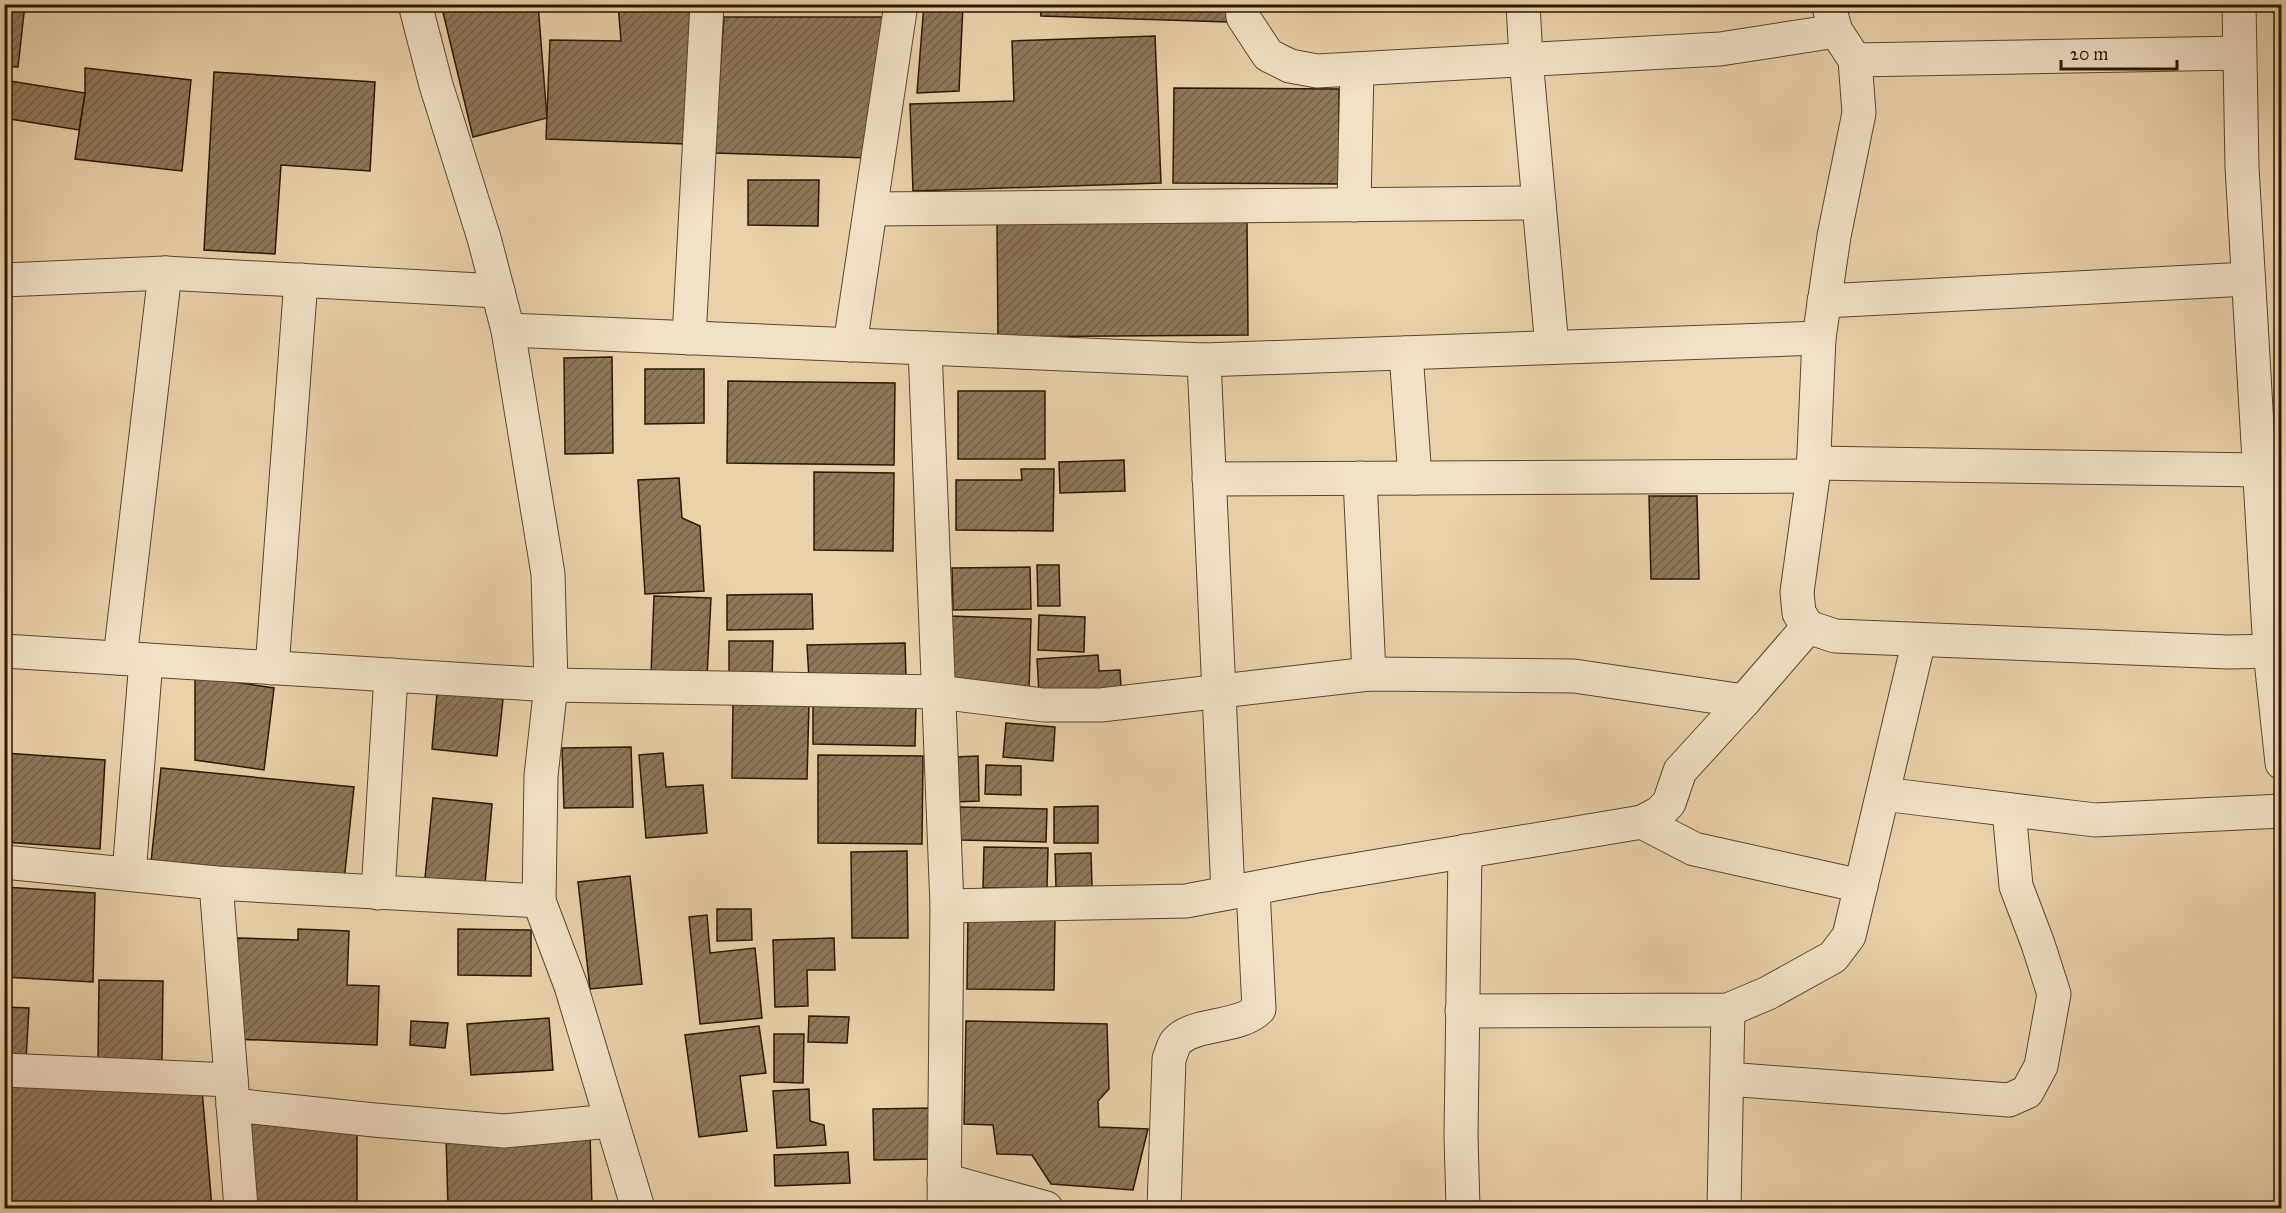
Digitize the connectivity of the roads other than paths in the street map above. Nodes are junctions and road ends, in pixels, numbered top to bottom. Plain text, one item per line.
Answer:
1 (415, 4) edge
2 (707, 4) edge
3 (901, 4) edge
4 (1242, 4) edge
5 (1524, 4) edge
6 (2238, 4) edge
7 (1832, 17) edge
8 (2239, 52) junction
9 (1526, 59) junction
10 (1856, 60) junction
11 (1357, 69) junction
12 (1539, 203) junction
13 (1354, 205) junction
14 (871, 209) junction
15 (165, 273) junction
16 (2248, 279) junction
17 (4, 280) edge
18 (301, 280) junction
19 (498, 291) junction
20 (1824, 302) junction
21 (508, 330) junction
22 (689, 338) junction
23 (1819, 338) junction
24 (850, 345) junction
25 (1552, 347) junction
26 (925, 348) junction
27 (1406, 352) junction
28 (1204, 360) junction
29 (1813, 470) junction
30 (2259, 470) junction
31 (1360, 478) junction
32 (1415, 478) junction
33 (1209, 479) junction
34 (1808, 627) junction
35 (1919, 640) junction
36 (4, 651) edge
37 (2276, 651) edge
38 (133, 659) junction
39 (272, 668) junction
40 (1369, 674) junction
41 (392, 675) junction
42 (551, 685) junction
43 (939, 692) junction
44 (1219, 693) junction
45 (1744, 701) junction
46 (2282, 763) edge
47 (1883, 794) junction
48 (2009, 810) junction
49 (2282, 811) edge
50 (1642, 822) junction
51 (1465, 851) junction
52 (4, 862) edge
53 (129, 874) junction
54 (216, 883) junction
55 (1861, 886) junction
56 (1240, 891) junction
57 (378, 892) junction
58 (539, 901) junction
59 (947, 906) junction
60 (1728, 1010) junction
61 (1462, 1011) junction
62 (4, 1070) edge
63 (1727, 1079) junction
64 (232, 1093) junction
65 (611, 1121) junction
66 (944, 1194) edge
67 (241, 1209) edge
68 (638, 1209) edge
69 (1046, 1209) edge
70 (1164, 1209) edge
71 (1463, 1209) edge
72 (1724, 1209) edge

1 - 19 street
2 - 22 street
3 - 14 street
4 - 11 street
5 - 9 street
6 - 8 street
7 - 9 street
7 - 10 street
8 - 10 street
8 - 16 street
9 - 11 street
9 - 12 street
10 - 20 street
11 - 13 street
12 - 13 street
12 - 25 street
13 - 14 street
14 - 24 street
15 - 17 street
15 - 18 street
15 - 38 street
16 - 20 street
16 - 30 street
18 - 19 street
18 - 39 street
19 - 21 street
20 - 23 street
21 - 22 street
21 - 42 street
22 - 24 street
23 - 25 street
23 - 29 street
24 - 26 street
25 - 27 street
26 - 28 street
26 - 43 street
27 - 28 street
27 - 32 street
28 - 33 street
29 - 30 street
29 - 32 street
29 - 34 street
30 - 37 street
31 - 32 street
31 - 33 street
31 - 40 street
33 - 44 street
34 - 35 street
34 - 45 street
35 - 37 street
35 - 47 street
36 - 38 street
37 - 46 street
38 - 39 street
38 - 53 street
39 - 41 street
40 - 44 street
40 - 45 street
41 - 42 street
41 - 57 street
42 - 43 street
42 - 58 street
43 - 44 street
43 - 59 street
44 - 56 street
45 - 50 street
47 - 48 street
47 - 55 street
48 - 49 street
48 - 63 street
50 - 51 street
50 - 55 street
51 - 56 street
51 - 61 street
52 - 53 street
53 - 54 street
54 - 57 street
54 - 64 street
55 - 60 street
56 - 59 street
56 - 70 street
57 - 58 street
58 - 65 street
59 - 66 street
60 - 61 street
60 - 63 street
61 - 71 street
62 - 64 street
63 - 72 street
64 - 65 street
64 - 67 street
65 - 68 street
66 - 69 street

